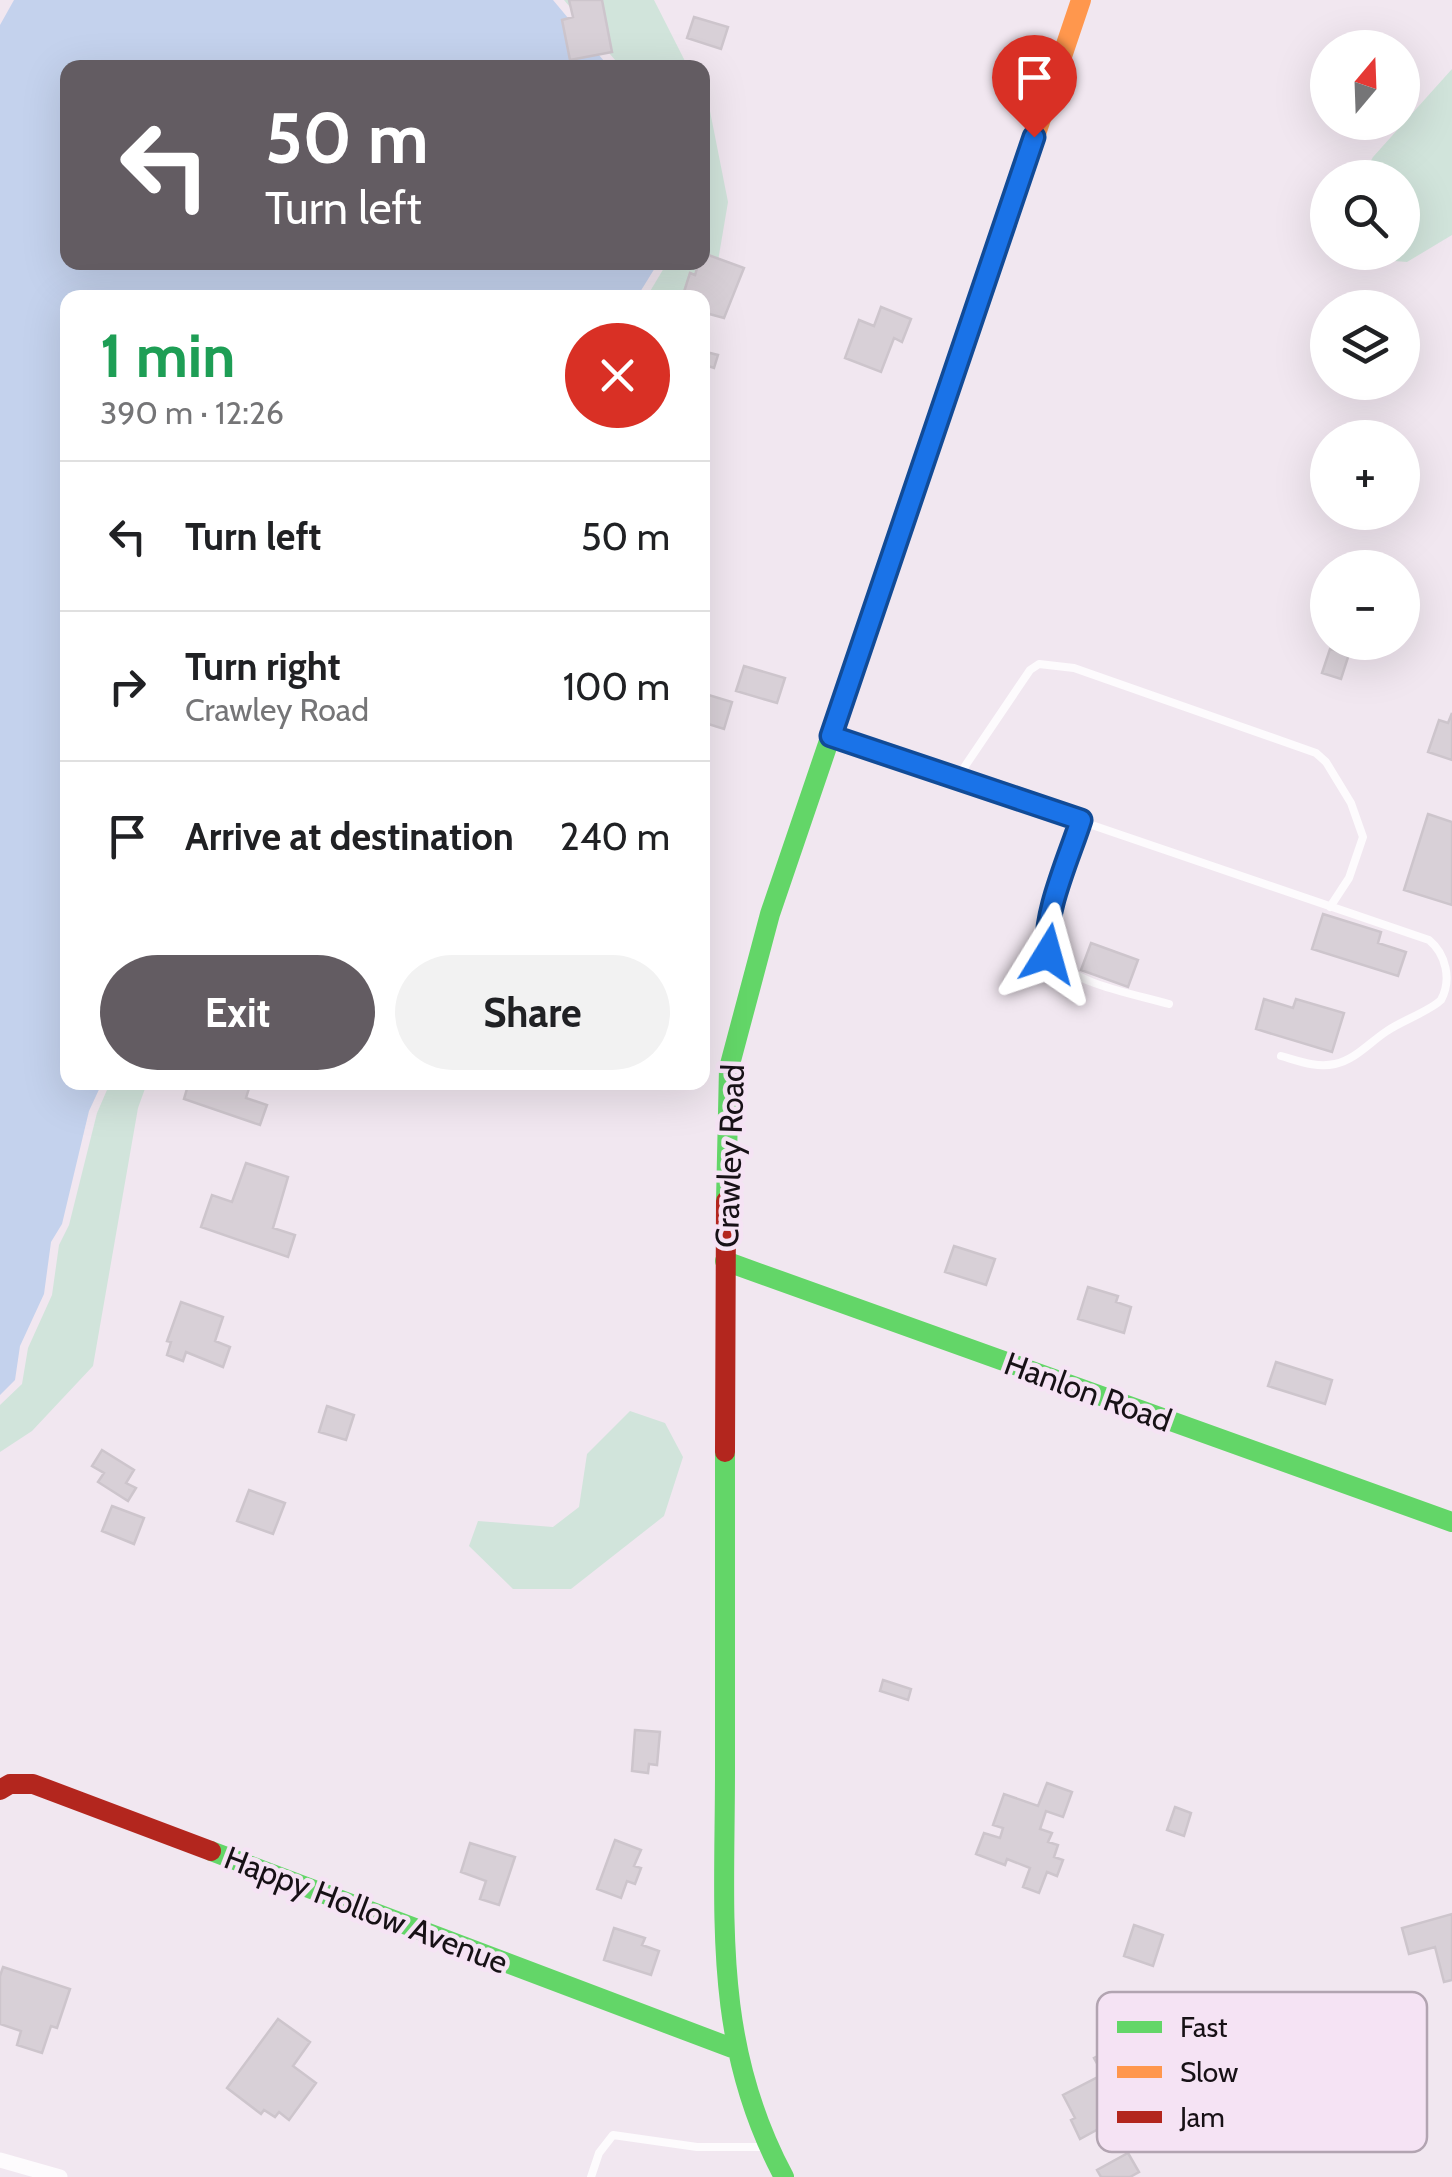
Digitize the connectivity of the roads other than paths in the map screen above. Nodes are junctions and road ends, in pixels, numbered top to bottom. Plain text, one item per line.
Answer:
1 (1081, 0) edge
2 (831, 736) junction
3 (957, 778) junction
4 (1081, 820) junction
5 (1330, 907) junction
6 (1169, 1004) dead end
7 (1282, 1056) dead end
8 (725, 1261) junction
9 (1452, 1522) edge
10 (0, 1790) edge
11 (732, 2048) junction
12 (766, 2147) junction
13 (0, 2160) edge
14 (60, 2177) edge
15 (591, 2177) edge
16 (784, 2177) edge

1 - 2 street, Crawley Road
2 - 3 lane
2 - 8 street, Crawley Road
3 - 4 lane
3 - 5 lane
4 - 5 lane
4 - 6 lane
5 - 7 lane
8 - 9 street, Hanlon Road
8 - 11 street, Crawley Road
10 - 11 street, Happy Hollow Avenue
11 - 12 street, Crawley Road
12 - 15 lane
12 - 16 street, Crawley Road
13 - 14 street

